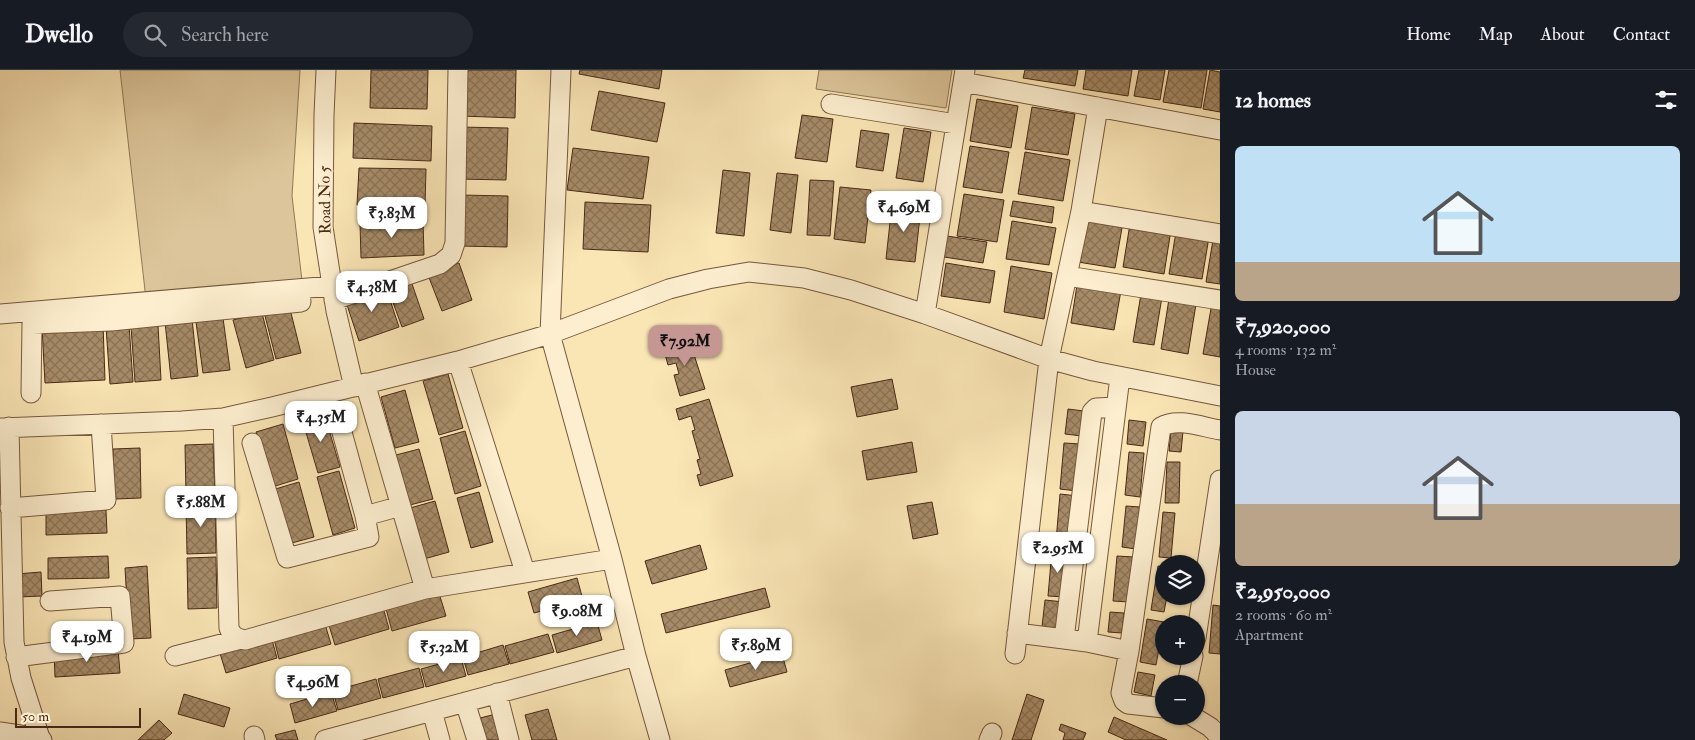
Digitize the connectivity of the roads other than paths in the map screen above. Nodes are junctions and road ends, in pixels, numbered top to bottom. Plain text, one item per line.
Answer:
1 (326, 70) edge
2 (458, 70) edge
3 (561, 70) edge
4 (964, 76) edge
5 (831, 104) dead end
6 (1098, 107) junction
7 (956, 124) junction
8 (1220, 130) edge
9 (1081, 211) junction
10 (1220, 234) edge
11 (1067, 276) junction
12 (299, 289) junction
13 (333, 293) junction
14 (1220, 300) edge
15 (926, 307) junction
16 (0, 314) edge
17 (550, 334) junction
18 (1051, 351) junction
19 (458, 361) junction
20 (1120, 377) junction
21 (359, 385) junction
22 (31, 393) dead end
23 (1220, 396) edge
24 (1116, 407) junction
25 (223, 418) junction
26 (101, 424) junction
27 (340, 425) dead end
28 (5, 428) edge
29 (1220, 430) edge
30 (252, 443) dead end
31 (1220, 480) edge
32 (7, 503) edge
33 (401, 506) junction
34 (365, 516) junction
35 (612, 558) junction
36 (525, 572) junction
37 (425, 589) junction
38 (6, 598) edge
39 (50, 601) dead end
40 (1199, 615) edge
41 (1017, 633) junction
42 (242, 639) junction
43 (1064, 639) junction
44 (1087, 642) junction
45 (1129, 652) junction
46 (1015, 654) dead end
47 (175, 656) dead end
48 (636, 656) junction
49 (16, 657) junction
50 (496, 693) junction
51 (465, 702) junction
52 (1155, 707) edge
53 (432, 711) junction
54 (1205, 724) edge
55 (0, 732) edge
56 (1220, 737) edge
57 (41, 739) edge
58 (325, 740) edge
59 (440, 740) edge
60 (477, 740) edge
61 (510, 740) edge
62 (660, 740) edge

1 - 13 street, Road No 5
2 - 13 street
3 - 17 street
4 - 6 street
4 - 7 street
5 - 7 street
6 - 8 street
6 - 9 street
7 - 15 street
9 - 10 street
9 - 11 street
11 - 14 street
11 - 18 street
12 - 13 street
12 - 16 street
12 - 22 street
13 - 21 street, Road No 5
15 - 17 street
15 - 18 street
17 - 19 street
17 - 35 street
18 - 20 street
18 - 41 street
19 - 21 street
19 - 36 street
20 - 23 street
20 - 24 street
21 - 25 street
21 - 33 street, Road No 5
24 - 43 street
24 - 44 street
25 - 26 street
25 - 42 street
26 - 28 street
26 - 32 street
27 - 34 street
28 - 32 street
29 - 45 street
30 - 34 street
31 - 40 street
32 - 38 street
33 - 34 street
33 - 37 street, Road No 5
35 - 36 street
35 - 48 street
36 - 37 street
37 - 42 street
38 - 49 street
39 - 49 street
41 - 43 street
41 - 46 street
42 - 47 street
43 - 44 street
44 - 45 street
45 - 52 street
48 - 50 street
48 - 62 street
49 - 57 street
50 - 51 street
50 - 61 street
51 - 53 street
51 - 60 street
53 - 58 street
53 - 59 street
54 - 56 street
55 - 57 street

